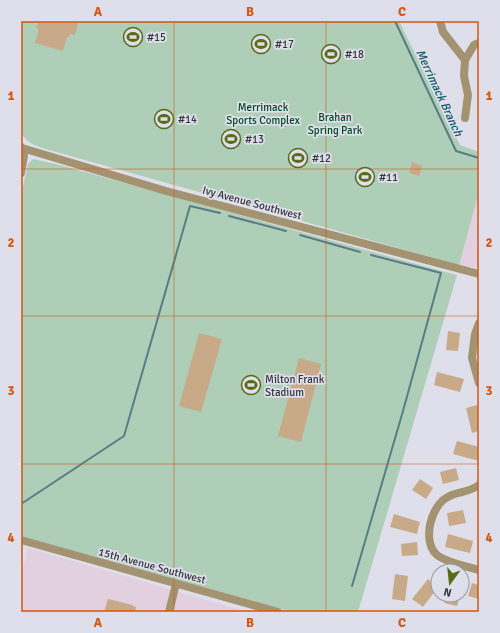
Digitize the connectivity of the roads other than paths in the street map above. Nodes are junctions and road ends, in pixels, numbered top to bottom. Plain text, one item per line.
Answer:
1 (440, 21) edge
2 (479, 43) edge
3 (465, 60) junction
4 (465, 118) dead end
5 (21, 148) edge
6 (21, 173) edge
7 (479, 274) edge
8 (479, 323) edge
9 (479, 383) edge
10 (479, 485) edge
11 (21, 540) edge
12 (479, 570) edge
13 (176, 584) junction
14 (169, 612) edge
15 (278, 612) edge

1 - 3 street
2 - 3 street
3 - 4 street
5 - 6 street
5 - 7 street, Ivy Avenue Southwest
8 - 9 street
10 - 12 street
11 - 13 street, 15th Avenue Southwest
13 - 14 street
13 - 15 street, 15th Avenue Southwest

